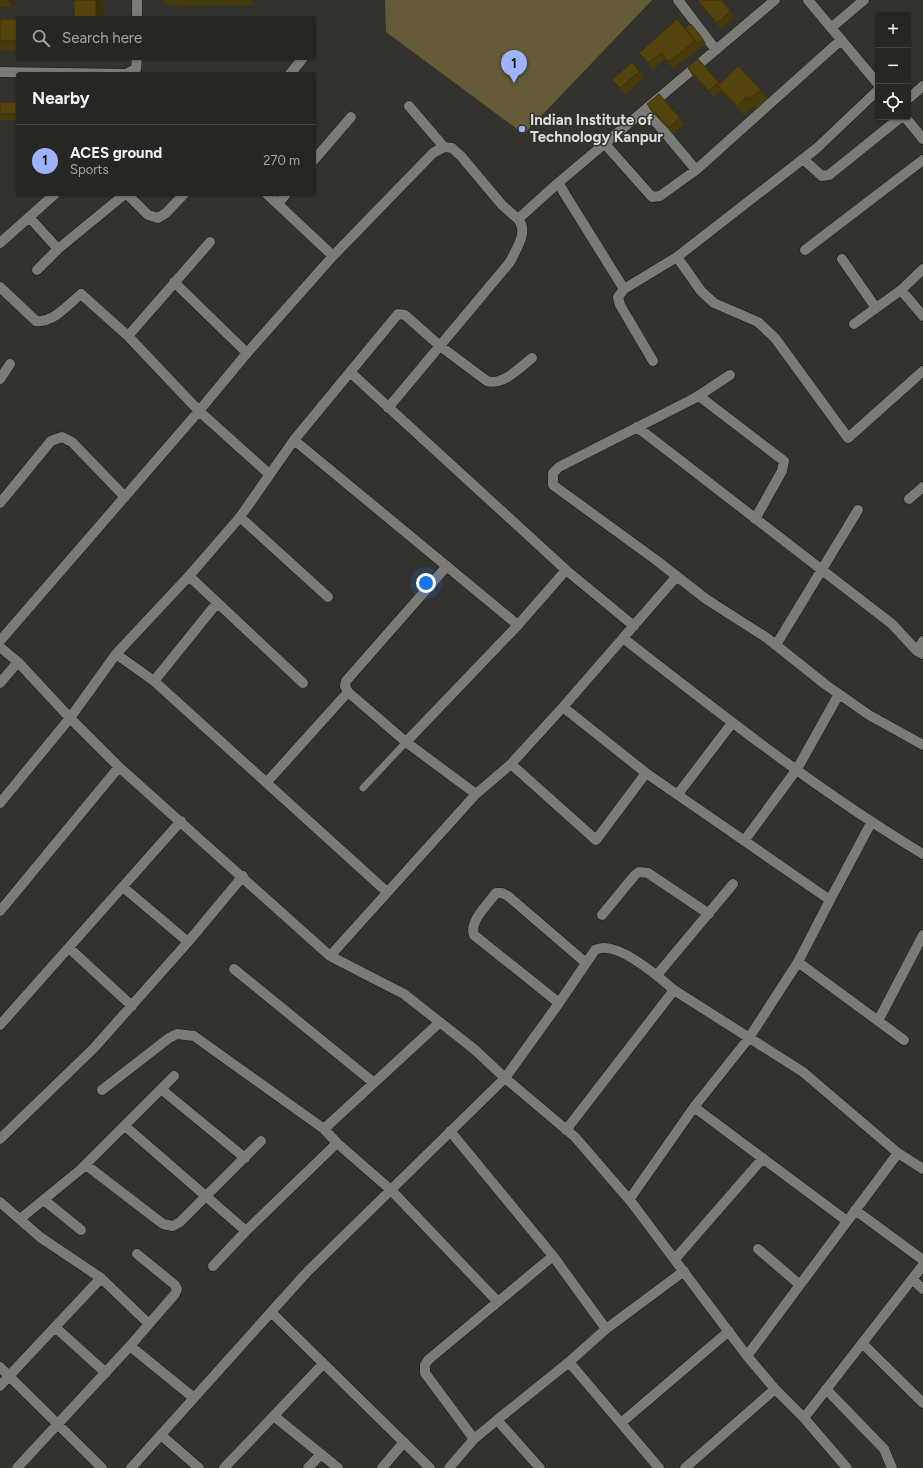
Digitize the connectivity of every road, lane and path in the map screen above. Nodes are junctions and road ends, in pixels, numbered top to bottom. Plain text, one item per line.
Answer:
1 (137, 0) edge
2 (678, 0) edge
3 (775, 0) edge
4 (808, 0) edge
5 (864, 0) edge
6 (137, 16) edge
7 (831, 28) junction
8 (841, 40) junction
9 (716, 50) junction
10 (137, 60) edge
11 (301, 60) edge
12 (0, 72) edge
13 (16, 72) edge
14 (129, 72) edge
15 (292, 72) edge
16 (875, 80) edge
17 (923, 86) edge
18 (875, 93) edge
19 (911, 96) edge
20 (409, 106) dead end
21 (646, 110) junction
22 (351, 117) dead end
23 (896, 120) edge
24 (908, 120) edge
25 (923, 139) edge
26 (604, 143) junction
27 (444, 147) junction
28 (316, 158) edge
29 (803, 159) junction
30 (923, 160) edge
31 (696, 170) junction
32 (558, 183) junction
33 (53, 196) edge
34 (124, 196) edge
35 (128, 196) edge
36 (182, 196) edge
37 (269, 196) edge
38 (284, 196) edge
39 (278, 204) junction
40 (29, 217) junction
41 (518, 219) junction
42 (210, 242) dead end
43 (0, 243) edge
44 (58, 249) junction
45 (805, 250) dead end
46 (334, 256) junction
47 (677, 257) junction
48 (842, 259) dead end
49 (923, 269) edge
50 (37, 270) dead end
51 (174, 282) junction
52 (0, 287) edge
53 (624, 289) junction
54 (901, 290) junction
55 (876, 308) junction
56 (923, 316) edge
57 (854, 324) dead end
58 (128, 336) junction
59 (440, 346) junction
60 (247, 353) junction
61 (532, 358) dead end
62 (653, 361) dead end
63 (10, 364) dead end
64 (923, 371) edge
65 (350, 372) junction
66 (730, 375) dead end
67 (0, 379) edge
68 (699, 396) junction
69 (388, 408) junction
70 (199, 411) junction
71 (637, 427) junction
72 (294, 440) junction
73 (269, 474) junction
74 (923, 487) edge
75 (124, 497) junction
76 (909, 499) dead end
77 (0, 503) edge
78 (858, 510) dead end
79 (240, 517) junction
80 (755, 519) junction
81 (447, 566) junction
82 (566, 570) junction
83 (823, 571) junction
84 (189, 576) junction
85 (677, 576) junction
86 (328, 597) dead end
87 (217, 603) junction
88 (518, 625) junction
89 (634, 626) junction
90 (623, 638) junction
91 (0, 641) edge
92 (923, 641) edge
93 (776, 645) junction
94 (0, 647) edge
95 (920, 653) edge
96 (116, 654) junction
97 (18, 662) junction
98 (154, 681) junction
99 (0, 683) edge
100 (303, 684) dead end
101 (348, 692) junction
102 (839, 694) junction
103 (563, 707) junction
104 (70, 718) junction
105 (732, 723) junction
106 (406, 742) junction
107 (923, 745) edge
108 (511, 764) junction
109 (119, 767) junction
110 (797, 769) junction
111 (646, 773) junction
112 (267, 782) junction
113 (363, 788) dead end
114 (476, 794) junction
115 (678, 794) junction
116 (0, 803) edge
117 (181, 821) junction
118 (871, 823) junction
119 (744, 841) junction
120 (923, 854) edge
121 (243, 876) junction
122 (733, 884) dead end
123 (123, 887) junction
124 (387, 892) junction
125 (830, 900) junction
126 (0, 911) edge
127 (708, 914) junction
128 (602, 915) dead end
129 (923, 935) edge
130 (188, 942) junction
131 (69, 948) junction
132 (330, 956) junction
133 (798, 962) junction
134 (586, 963) junction
135 (234, 969) dead end
136 (657, 975) junction
137 (674, 990) junction
138 (559, 1003) junction
139 (132, 1006) junction
140 (878, 1021) junction
141 (440, 1022) junction
142 (0, 1025) edge
143 (749, 1038) junction
144 (904, 1040) dead end
145 (174, 1076) dead end
146 (505, 1078) junction
147 (374, 1083) junction
148 (161, 1089) junction
149 (102, 1090) dead end
150 (694, 1107) junction
151 (124, 1126) junction
152 (324, 1129) junction
153 (566, 1130) junction
154 (450, 1131) junction
155 (0, 1139) edge
156 (262, 1141) dead end
157 (337, 1143) junction
158 (898, 1153) junction
159 (245, 1158) junction
160 (763, 1158) junction
161 (86, 1165) junction
162 (923, 1169) edge
163 (391, 1190) junction
164 (206, 1197) junction
165 (44, 1200) junction
166 (629, 1200) junction
167 (0, 1202) edge
168 (855, 1210) junction
169 (20, 1220) junction
170 (847, 1221) junction
171 (81, 1230) dead end
172 (246, 1231) junction
173 (758, 1249) dead end
174 (137, 1254) dead end
175 (553, 1256) junction
176 (675, 1259) junction
177 (923, 1260) edge
178 (923, 1265) edge
179 (213, 1266) dead end
180 (684, 1271) junction
181 (101, 1278) junction
182 (912, 1279) junction
183 (800, 1285) junction
184 (923, 1289) edge
185 (498, 1302) junction
186 (271, 1312) junction
187 (149, 1324) junction
188 (55, 1327) junction
189 (606, 1329) junction
190 (729, 1331) junction
191 (862, 1343) junction
192 (130, 1346) junction
193 (747, 1356) junction
194 (569, 1362) junction
195 (324, 1364) junction
196 (0, 1368) edge
197 (106, 1372) junction
198 (9, 1376) junction
199 (0, 1386) edge
200 (775, 1389) junction
201 (826, 1389) junction
202 (194, 1398) junction
203 (923, 1404) edge
204 (274, 1416) junction
205 (804, 1418) junction
206 (497, 1420) junction
207 (58, 1423) junction
208 (621, 1423) junction
209 (160, 1435) junction
210 (474, 1439) junction
211 (404, 1442) junction
212 (321, 1454) junction
213 (17, 1468) edge
214 (102, 1468) edge
215 (131, 1468) edge
216 (199, 1468) edge
217 (224, 1468) edge
218 (308, 1468) edge
219 (338, 1468) edge
220 (382, 1468) edge
221 (430, 1468) edge
222 (449, 1468) edge
223 (540, 1468) edge
224 (659, 1468) edge
225 (685, 1468) edge
226 (847, 1468) edge
227 (892, 1468) edge

1 - 6 street
2 - 9 street
3 - 9 street
4 - 7 street
5 - 7 street
7 - 8 street
8 - 16 street
8 - 31 street
9 - 21 street
10 - 14 street
11 - 15 street
12 - 13 street
17 - 19 street
18 - 29 street
20 - 27 street
21 - 26 street
21 - 31 street
22 - 28 street
23 - 29 street
24 - 25 street
26 - 31 street
26 - 32 street
27 - 41 street
27 - 46 street
29 - 47 street
30 - 45 street
32 - 41 street
32 - 53 street
33 - 40 street
34 - 44 street
35 - 36 street
37 - 39 street
38 - 39 street
39 - 46 street
40 - 43 street
40 - 44 street
41 - 59 street
42 - 51 street
44 - 50 street
46 - 60 street
47 - 53 street
47 - 64 street
48 - 55 street
49 - 54 street
51 - 58 street
51 - 60 street
52 - 58 street
53 - 62 street
54 - 55 street
54 - 56 street
55 - 57 street
58 - 70 street
59 - 61 street
59 - 65 street
59 - 69 street
60 - 70 street
63 - 67 street
65 - 69 street
65 - 72 street
66 - 68 street
68 - 71 street
68 - 80 street
69 - 82 street
70 - 73 street
70 - 75 street
71 - 80 street
71 - 85 street
72 - 73 street
72 - 81 street
73 - 79 street
74 - 76 street
75 - 77 street
75 - 91 street
78 - 83 street
79 - 84 street
79 - 86 street
80 - 83 street
81 - 88 street
81 - 101 street
82 - 88 street
82 - 89 street
83 - 93 street
83 - 95 street
84 - 87 street
84 - 96 street
85 - 89 street
85 - 93 street
87 - 98 street
87 - 100 street
88 - 106 street
89 - 90 street
90 - 103 street
90 - 105 street
92 - 95 street
93 - 102 street
94 - 97 street
96 - 98 street
96 - 104 street
97 - 99 street
97 - 104 street
98 - 112 street
101 - 106 street
101 - 112 street
102 - 107 street
102 - 110 street
103 - 108 street
103 - 111 street
104 - 109 street
104 - 116 street
105 - 110 street
105 - 115 street
106 - 113 lane
106 - 114 street
108 - 111 street
108 - 114 street
109 - 117 street
109 - 126 street
110 - 118 street
110 - 119 street
111 - 115 street
112 - 124 street
114 - 124 street
115 - 119 street
117 - 121 street
117 - 123 street
118 - 120 street
118 - 125 street
119 - 125 street
121 - 130 street
121 - 132 street
122 - 127 street
123 - 130 street
123 - 131 street
124 - 132 street
125 - 133 street
127 - 128 street
127 - 136 street
129 - 140 street
130 - 139 street
131 - 139 street
131 - 142 street
132 - 141 street
133 - 140 street
133 - 143 street
134 - 136 street
134 - 138 street
134 - 138 street
135 - 147 street
136 - 137 street
137 - 143 street
137 - 153 street
138 - 146 street
139 - 155 street
140 - 144 street
141 - 146 street
141 - 147 street
143 - 150 street
143 - 158 street
145 - 148 street
146 - 153 street
146 - 154 street
147 - 152 street
148 - 151 street
148 - 159 street
149 - 152 street
150 - 160 street
150 - 166 street
151 - 161 street
151 - 164 street
152 - 157 street
153 - 166 street
154 - 163 street
154 - 175 street
156 - 159 street
157 - 163 street
157 - 172 street
158 - 162 street
158 - 168 street
159 - 164 street
160 - 170 street
160 - 176 street
161 - 164 street
161 - 165 street
163 - 185 street
163 - 186 street
164 - 172 street
165 - 169 street
165 - 171 street
166 - 176 street
167 - 169 street
168 - 170 street
168 - 177 street
169 - 181 street
170 - 183 street
172 - 179 street
173 - 183 street
174 - 187 street
175 - 185 street
175 - 189 street
176 - 180 street
178 - 182 street
180 - 189 street
180 - 190 street
181 - 187 street
181 - 188 street
182 - 184 street
182 - 191 street
183 - 193 street
185 - 210 street
186 - 195 street
186 - 202 street
187 - 192 street
188 - 197 street
188 - 198 street
189 - 194 street
190 - 193 street
190 - 208 street
191 - 201 street
191 - 203 street
192 - 197 street
192 - 202 street
193 - 200 street
194 - 206 street
194 - 208 street
195 - 204 street
195 - 211 street
196 - 198 street
197 - 207 street
198 - 199 street
198 - 207 street
200 - 205 street
200 - 225 street
201 - 205 street
201 - 227 street
202 - 209 street
204 - 212 street
204 - 217 street
205 - 226 street
206 - 210 street
206 - 223 street
207 - 213 street
207 - 214 street
208 - 224 street
209 - 215 street
209 - 216 street
210 - 222 street
211 - 220 street
211 - 221 street
212 - 218 street
212 - 219 street

